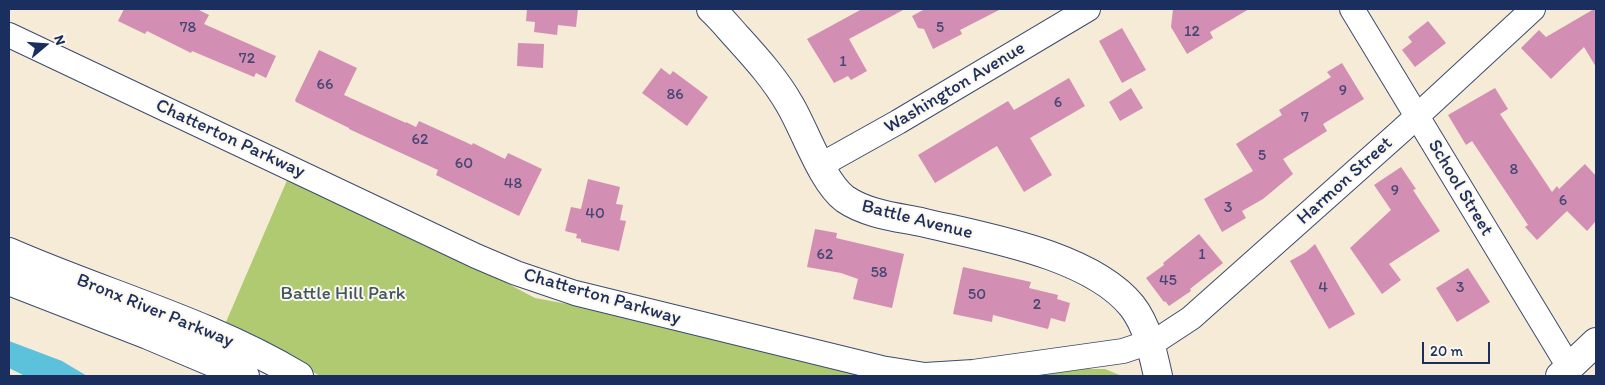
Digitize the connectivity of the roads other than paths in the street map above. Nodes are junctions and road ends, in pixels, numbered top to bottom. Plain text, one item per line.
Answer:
1 (711, 9) edge
2 (1088, 9) edge
3 (1352, 9) edge
4 (1533, 9) edge
5 (9, 35) edge
6 (1417, 116) junction
7 (821, 165) junction
8 (9, 252) edge
9 (9, 280) edge
10 (1596, 342) edge
11 (1149, 343) junction
12 (1564, 372) edge
13 (245, 376) edge
14 (299, 376) edge
15 (1158, 376) edge

1 - 7 main road, Battle Avenue
2 - 7 street, Washington Avenue
3 - 6 street, School Street
4 - 6 street, Harmon Street
5 - 11 street, Chatterton Parkway
6 - 11 street, Harmon Street
6 - 12 street, School Street
7 - 11 main road, Battle Avenue
8 - 14 main road, Bronx River Parkway
9 - 13 main road, Bronx River Parkway
10 - 12 main road
11 - 15 main road, Battle Avenue

